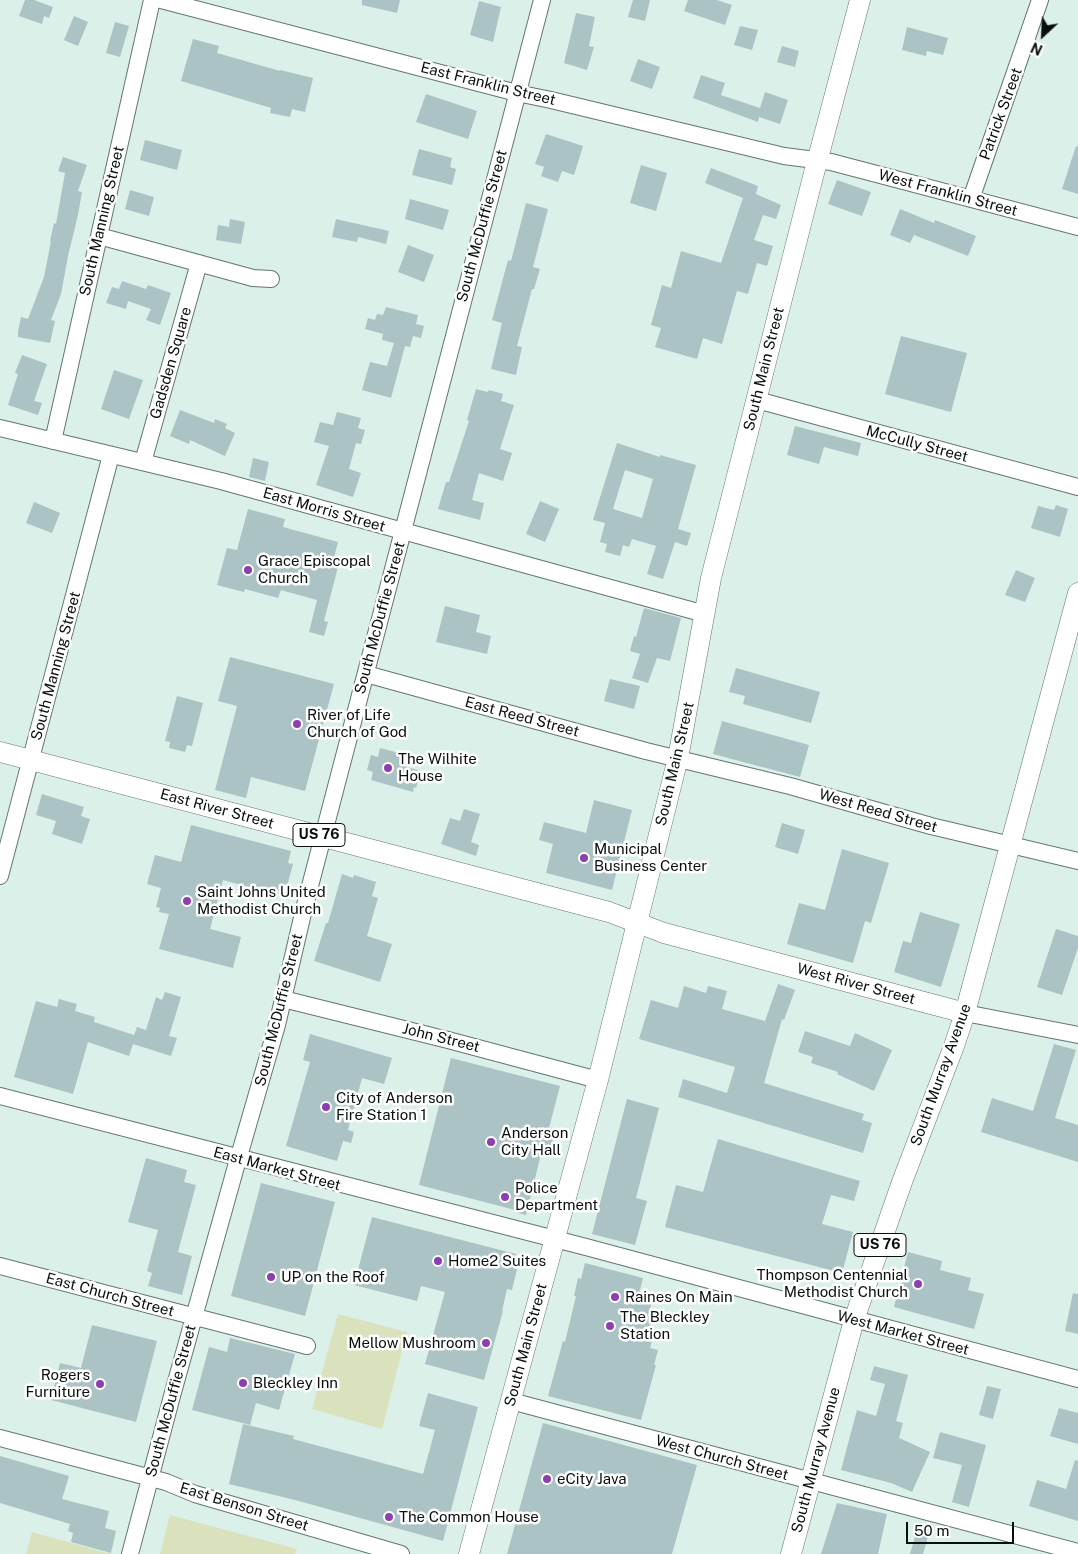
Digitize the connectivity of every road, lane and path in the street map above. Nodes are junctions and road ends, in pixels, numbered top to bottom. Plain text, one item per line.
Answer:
1 (152, 0) edge
2 (161, 0) edge
3 (542, 0) edge
4 (860, 0) edge
5 (1040, 0) edge
6 (213, 7) edge
7 (517, 93) junction
8 (817, 160) junction
9 (970, 199) junction
10 (1078, 227) edge
11 (99, 236) junction
12 (199, 263) junction
13 (271, 279) dead end
14 (757, 400) junction
15 (0, 428) edge
16 (53, 441) junction
17 (111, 455) junction
18 (143, 462) junction
19 (1078, 487) edge
20 (403, 532) junction
21 (1078, 593) edge
22 (705, 614) junction
23 (366, 674) junction
24 (0, 752) edge
25 (678, 758) junction
26 (32, 760) junction
27 (323, 836) junction
28 (1009, 846) junction
29 (1078, 861) edge
30 (0, 876) edge
31 (637, 922) junction
32 (283, 999) junction
33 (965, 1013) junction
34 (1078, 1035) edge
35 (598, 1080) junction
36 (0, 1096) edge
37 (238, 1158) junction
38 (555, 1239) junction
39 (0, 1266) edge
40 (194, 1317) junction
41 (854, 1320) junction
42 (307, 1346) dead end
43 (1078, 1379) edge
44 (510, 1401) junction
45 (0, 1438) edge
46 (151, 1478) junction
47 (811, 1482) junction
48 (1078, 1552) edge
49 (130, 1554) edge
50 (401, 1554) edge
51 (470, 1554) edge
52 (791, 1554) edge

1 - 11 street, South Manning Street
2 - 6 street, East Franklin Street
3 - 7 street, South McDuffie Street
4 - 8 main road, South Main Street
5 - 9 street, Patrick Street
6 - 7 street, East Franklin Street
7 - 8 street, East Franklin Street
7 - 20 street, South McDuffie Street
8 - 9 street, West Franklin Street
8 - 14 main road, South Main Street
9 - 10 street, West Franklin Street
11 - 12 street
11 - 16 street, South Manning Street
12 - 13 street
12 - 18 street, Gadsden Square
14 - 19 street, McCully Street
14 - 22 main road, South Main Street
15 - 16 street, East Morris Street
16 - 17 street, East Morris Street
17 - 18 street, East Morris Street
17 - 26 street, South Manning Street
18 - 20 street, East Morris Street
20 - 22 street, East Morris Street
20 - 23 street, South McDuffie Street
21 - 28 main road, South Murray Avenue
22 - 25 main road, South Main Street
23 - 25 street, East Reed Street
23 - 27 street, South McDuffie Street
24 - 26 main road, East River Street / US 76
25 - 28 street, West Reed Street
25 - 31 main road, South Main Street
26 - 27 main road, East River Street / US 76
26 - 30 street, South Manning Street
27 - 31 main road, East River Street / US 76
27 - 32 street, South McDuffie Street
28 - 29 street, West Reed Street
28 - 33 main road, South Murray Avenue
31 - 33 main road, West River Street / US 76
31 - 35 main road, South Main Street
32 - 35 street, John Street
32 - 37 street, South McDuffie Street
33 - 34 street, West River Street
33 - 41 main road, South Murray Avenue / US 76
35 - 38 main road, South Main Street
36 - 37 street, East Market Street
37 - 38 street, East Market Street
37 - 40 street, South McDuffie Street
38 - 41 street, West Market Street
38 - 44 main road, South Main Street
39 - 40 street, East Church Street
40 - 42 street, East Church Street
40 - 46 street, South McDuffie Street
41 - 43 street, West Market Street
41 - 47 main road, South Murray Avenue / US 76
44 - 47 street, West Church Street
44 - 51 main road, South Main Street
45 - 46 street, East Benson Street
46 - 49 street, South McDuffie Street
46 - 50 street, East Benson Street
47 - 48 street, West Church Street
47 - 52 main road, South Murray Avenue / US 76

